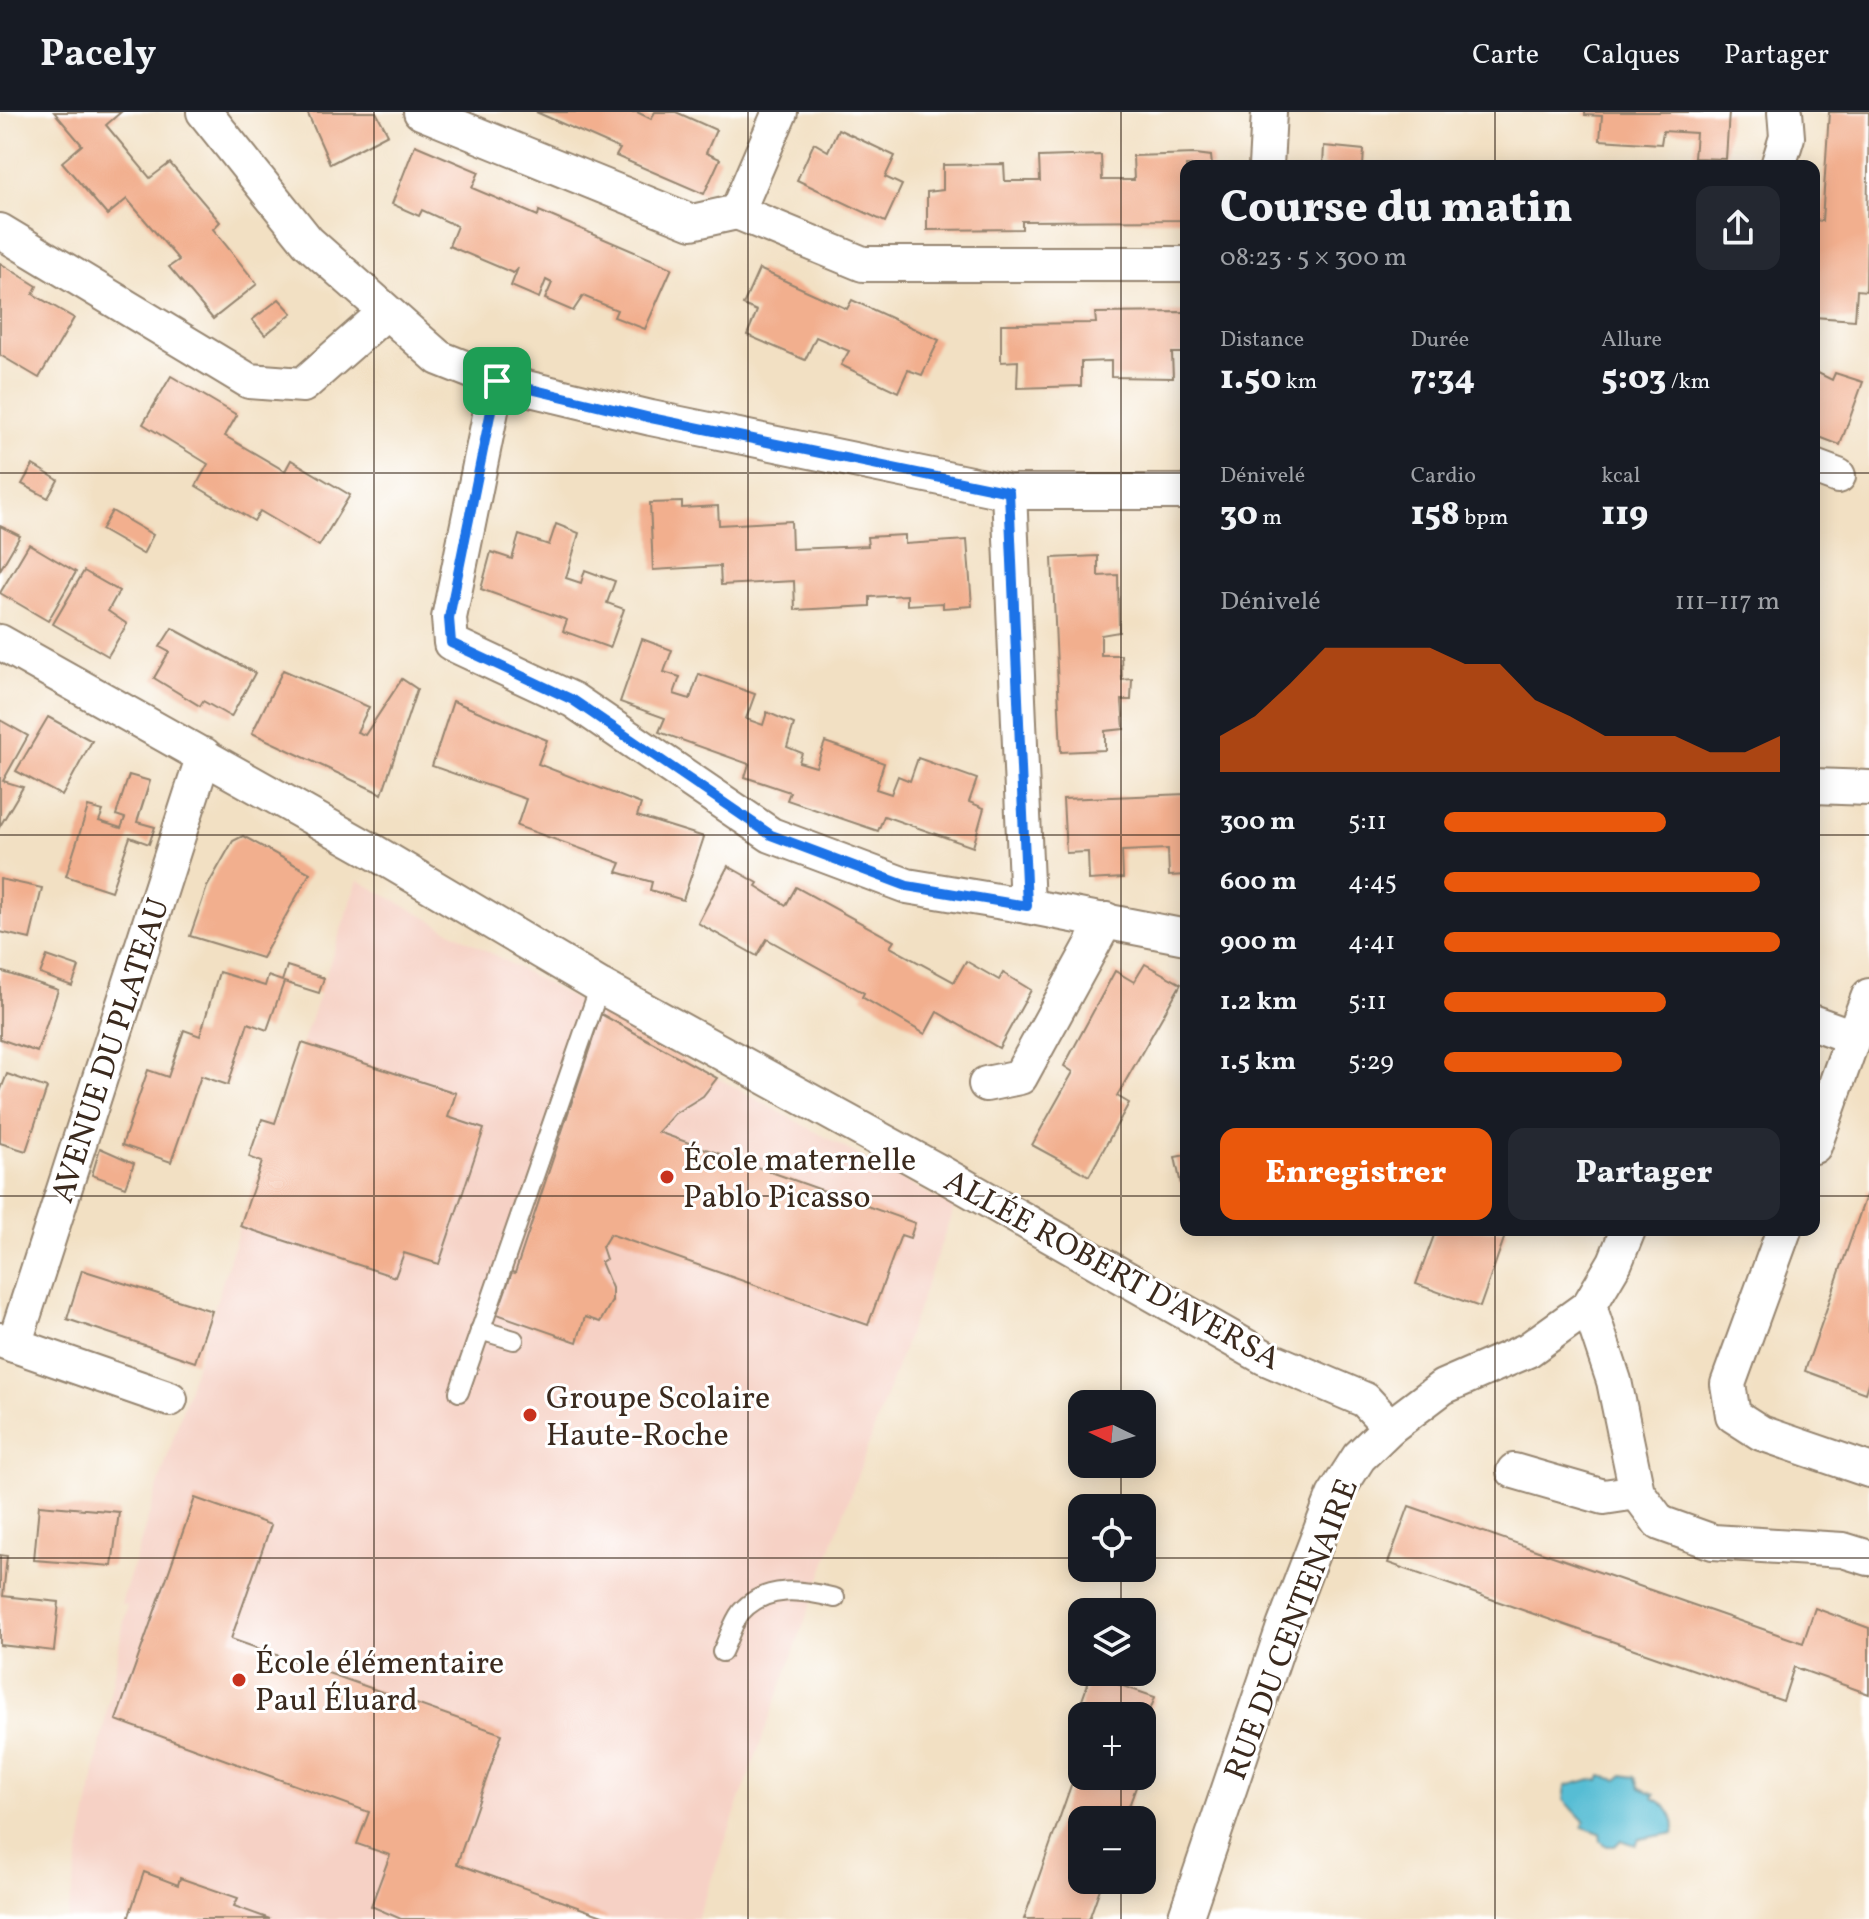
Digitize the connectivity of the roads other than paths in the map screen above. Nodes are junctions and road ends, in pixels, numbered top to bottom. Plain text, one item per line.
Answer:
1 (204, 112) edge
2 (421, 112) edge
3 (780, 112) edge
4 (1269, 112) edge
5 (1785, 112) edge
6 (1266, 160) edge
7 (1780, 160) edge
8 (737, 212) junction
9 (0, 231) edge
10 (1180, 264) edge
11 (386, 312) junction
12 (497, 381) junction
13 (1009, 492) junction
14 (1180, 492) edge
15 (0, 642) edge
16 (204, 755) junction
17 (1869, 788) edge
18 (1820, 790) edge
19 (1027, 906) junction
20 (1106, 920) junction
21 (1180, 936) edge
22 (600, 986) junction
23 (1869, 996) edge
24 (1820, 1025) edge
25 (1853, 1037) junction
26 (986, 1084) dead end
27 (1820, 1129) edge
28 (1626, 1236) edge
29 (1782, 1236) edge
30 (1589, 1306) junction
31 (480, 1330) junction
32 (514, 1340) dead end
33 (7, 1342) edge
34 (459, 1392) dead end
35 (170, 1399) dead end
36 (1390, 1427) junction
37 (1869, 1470) edge
38 (1514, 1471) dead end
39 (1637, 1492) junction
40 (1869, 1558) edge
41 (835, 1598) dead end
42 (722, 1652) dead end
43 (1185, 1919) edge

1 - 11 street
2 - 8 street
3 - 8 street
4 - 6 street
5 - 7 street
8 - 10 street
9 - 11 street
11 - 12 street
12 - 13 street
12 - 19 street
13 - 14 street
13 - 19 street
15 - 16 street, ALLÉE ROBERT D'AVERSA
16 - 22 street, ALLÉE ROBERT D'AVERSA
16 - 33 street, AVENUE DU PLATEAU
17 - 18 street
19 - 20 street
20 - 21 street
20 - 26 street
22 - 31 lane
22 - 36 street, ALLÉE ROBERT D'AVERSA
23 - 25 street
24 - 25 street
25 - 27 street
28 - 30 street, RUE DU CENTENAIRE
29 - 37 street
30 - 36 street, RUE DU CENTENAIRE
30 - 39 street
31 - 32 lane
31 - 34 lane
33 - 35 street
36 - 43 street, RUE DU CENTENAIRE
38 - 39 street
39 - 40 street
41 - 42 lane

